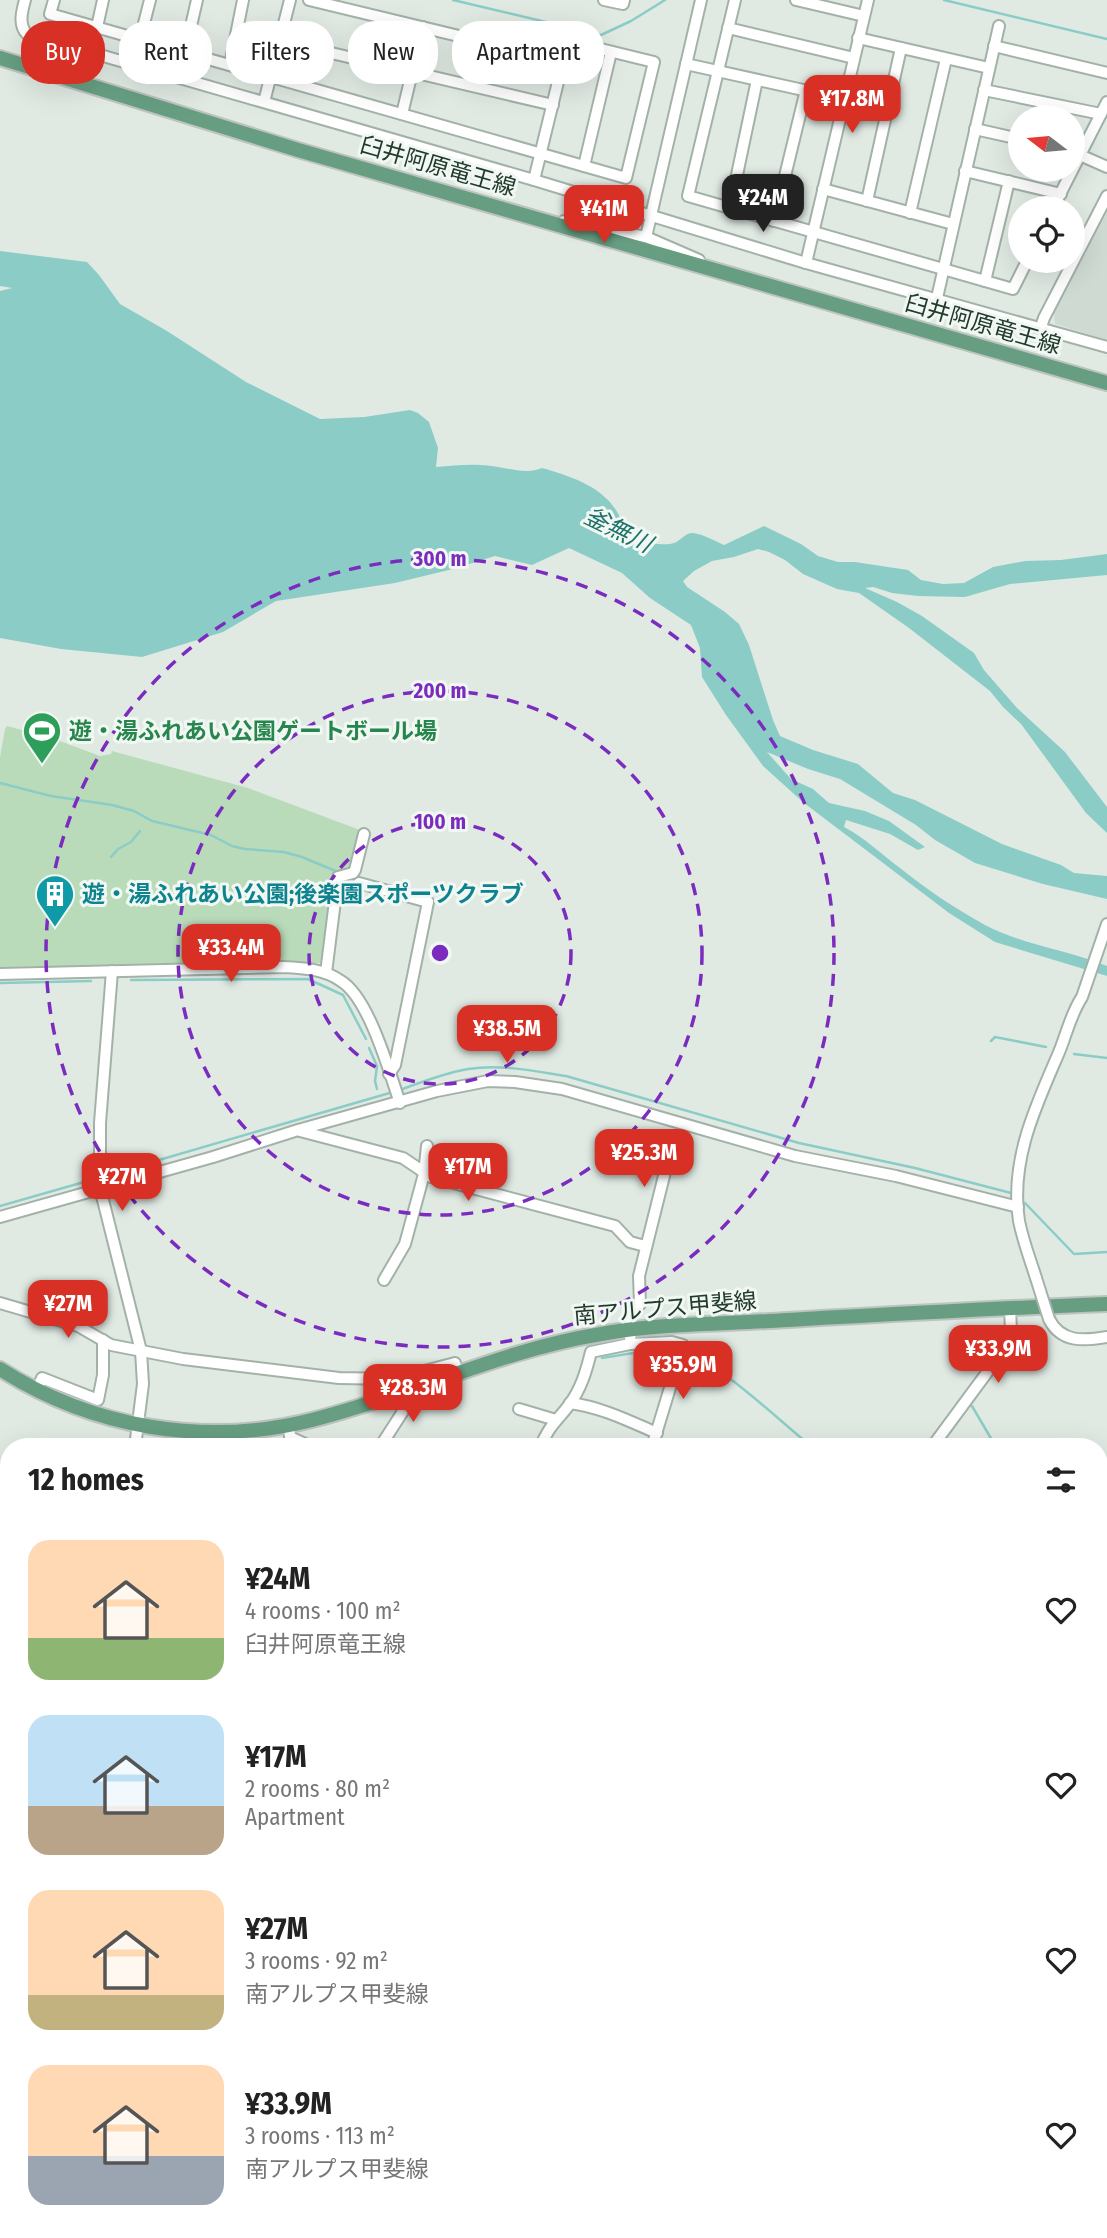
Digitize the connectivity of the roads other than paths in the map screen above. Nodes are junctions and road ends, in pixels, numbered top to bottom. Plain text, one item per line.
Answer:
1 (25, 0) edge
2 (54, 0) edge
3 (103, 0) edge
4 (150, 0) edge
5 (197, 0) edge
6 (243, 0) edge
7 (290, 0) edge
8 (309, 0) edge
9 (604, 0) edge
10 (624, 0) edge
11 (701, 0) edge
12 (735, 0) edge
13 (796, 0) edge
14 (867, 0) edge
15 (864, 16) junction
16 (75, 21) edge
17 (98, 21) edge
18 (145, 21) edge
19 (192, 21) edge
20 (239, 21) edge
21 (285, 21) edge
22 (398, 21) edge
23 (999, 26) dead end
24 (728, 28) junction
25 (858, 38) junction
26 (994, 46) junction
27 (901, 48) junction
28 (604, 50) edge
29 (611, 52) junction
30 (0, 58) edge
31 (854, 58) junction
32 (946, 59) junction
33 (686, 64) junction
34 (989, 68) junction
35 (718, 71) junction
36 (1107, 73) edge
37 (438, 78) edge
38 (757, 80) junction
39 (269, 84) edge
40 (299, 84) edge
41 (409, 84) edge
42 (558, 84) edge
43 (806, 90) junction
44 (984, 90) junction
45 (844, 99) junction
46 (264, 102) junction
47 (1107, 102) edge
48 (553, 105) junction
49 (402, 114) junction
50 (1101, 114) junction
51 (975, 129) junction
52 (1008, 136) edge
53 (1085, 140) edge
54 (541, 153) junction
55 (1085, 157) edge
56 (584, 166) junction
57 (1107, 167) edge
58 (965, 171) junction
59 (534, 180) junction
60 (1008, 181) edge
61 (1009, 182) edge
62 (1013, 182) edge
63 (1066, 182) edge
64 (823, 189) junction
65 (1061, 194) joint
66 (1107, 196) edge
67 (867, 201) junction
68 (730, 208) junction
69 (911, 213) junction
70 (650, 216) junction
71 (774, 221) junction
72 (556, 224) junction
73 (953, 224) junction
74 (813, 232) junction
75 (646, 237) junction
76 (806, 262) junction
77 (944, 270) junction
78 (717, 271) junction
79 (1021, 273) edge
80 (985, 281) junction
81 (937, 298) junction
82 (1041, 327) junction
83 (1107, 347) edge
84 (1107, 383) edge
85 (364, 834) dead end
86 (359, 883) dead end
87 (1107, 924) edge
88 (112, 971) junction
89 (326, 973) junction
90 (0, 974) edge
91 (389, 1073) junction
92 (400, 1102) junction
93 (298, 1130) junction
94 (673, 1140) dead end
95 (427, 1146) dead end
96 (424, 1174) junction
97 (100, 1188) junction
98 (1018, 1207) junction
99 (0, 1217) edge
100 (645, 1246) junction
101 (384, 1280) dead end
102 (0, 1303) edge
103 (1107, 1304) edge
104 (1010, 1308) junction
105 (631, 1337) junction
106 (1107, 1337) edge
107 (103, 1340) junction
108 (141, 1350) junction
109 (0, 1369) edge
110 (458, 1374) junction
111 (37, 1390) junction
112 (406, 1391) junction
113 (570, 1403) junction
114 (519, 1409) dead end
115 (556, 1420) junction
116 (289, 1424) junction
117 (139, 1425) junction
118 (657, 1433) junction
119 (137, 1438) edge
120 (292, 1438) edge
121 (386, 1438) edge
122 (544, 1438) edge
123 (655, 1438) edge
124 (939, 1438) edge

1 - 46 street
2 - 16 street
3 - 17 street
4 - 18 street
5 - 19 street
6 - 20 street
7 - 21 street
8 - 22 street
9 - 10 street
11 - 33 street
12 - 24 street
13 - 15 street
14 - 15 street
15 - 25 street
23 - 26 street
24 - 31 street
24 - 35 street
25 - 27 street
25 - 31 street
26 - 34 street
26 - 36 street
27 - 32 street
27 - 67 street
28 - 29 street
29 - 56 street
29 - 56 street
30 - 72 main road, 臼井阿原竜王線
31 - 45 street
32 - 34 street
32 - 69 street
33 - 35 street
33 - 70 street
34 - 44 street
35 - 38 street
35 - 68 street
37 - 48 street
38 - 43 street
38 - 68 street
39 - 46 street
40 - 49 street
41 - 49 street
42 - 48 street
43 - 45 street
43 - 71 street
44 - 50 street
44 - 51 street
45 - 64 street
46 - 59 street
47 - 50 street
48 - 54 street
49 - 54 street
50 - 53 street
51 - 52 street
51 - 58 street
54 - 56 street
54 - 59 street
55 - 57 street
58 - 60 street
58 - 73 street
59 - 70 street
61 - 80 street
62 - 65 street
63 - 65 street
64 - 67 street
64 - 74 street
66 - 82 street
67 - 69 street
68 - 71 street
69 - 73 street
70 - 75 street
70 - 76 street
71 - 74 street
72 - 75 street
72 - 78 main road, 臼井阿原竜王線
73 - 77 street
74 - 76 street
74 - 77 street
75 - 78 street
76 - 81 street
77 - 80 street
77 - 81 street
78 - 84 main road, 臼井阿原竜王線
79 - 80 street
81 - 82 street
82 - 83 street
85 - 89 street
86 - 91 street
87 - 98 street
88 - 89 street
88 - 90 street
88 - 97 street
89 - 91 street
91 - 92 street
92 - 93 street
92 - 98 street
93 - 96 street
93 - 97 street
94 - 100 street
95 - 96 street
96 - 100 street
96 - 101 street
97 - 99 street
97 - 108 street
98 - 106 street, bridge
100 - 105 street
102 - 107 street
103 - 104 main road, 南アルプス甲斐線
104 - 105 main road, 南アルプス甲斐線
104 - 124 street
105 - 110 main road, 南アルプス甲斐線
105 - 113 street
105 - 118 street
107 - 108 street
107 - 111 street
108 - 110 street
108 - 117 street
109 - 111 main road, 南アルプス甲斐線
110 - 112 main road, 南アルプス甲斐線
111 - 117 main road, 南アルプス甲斐線
112 - 116 main road, 南アルプス甲斐線
112 - 121 street
113 - 115 street
113 - 118 street
114 - 115 street
115 - 122 street
116 - 117 main road, 南アルプス甲斐線
116 - 120 street
117 - 119 street
118 - 123 street

